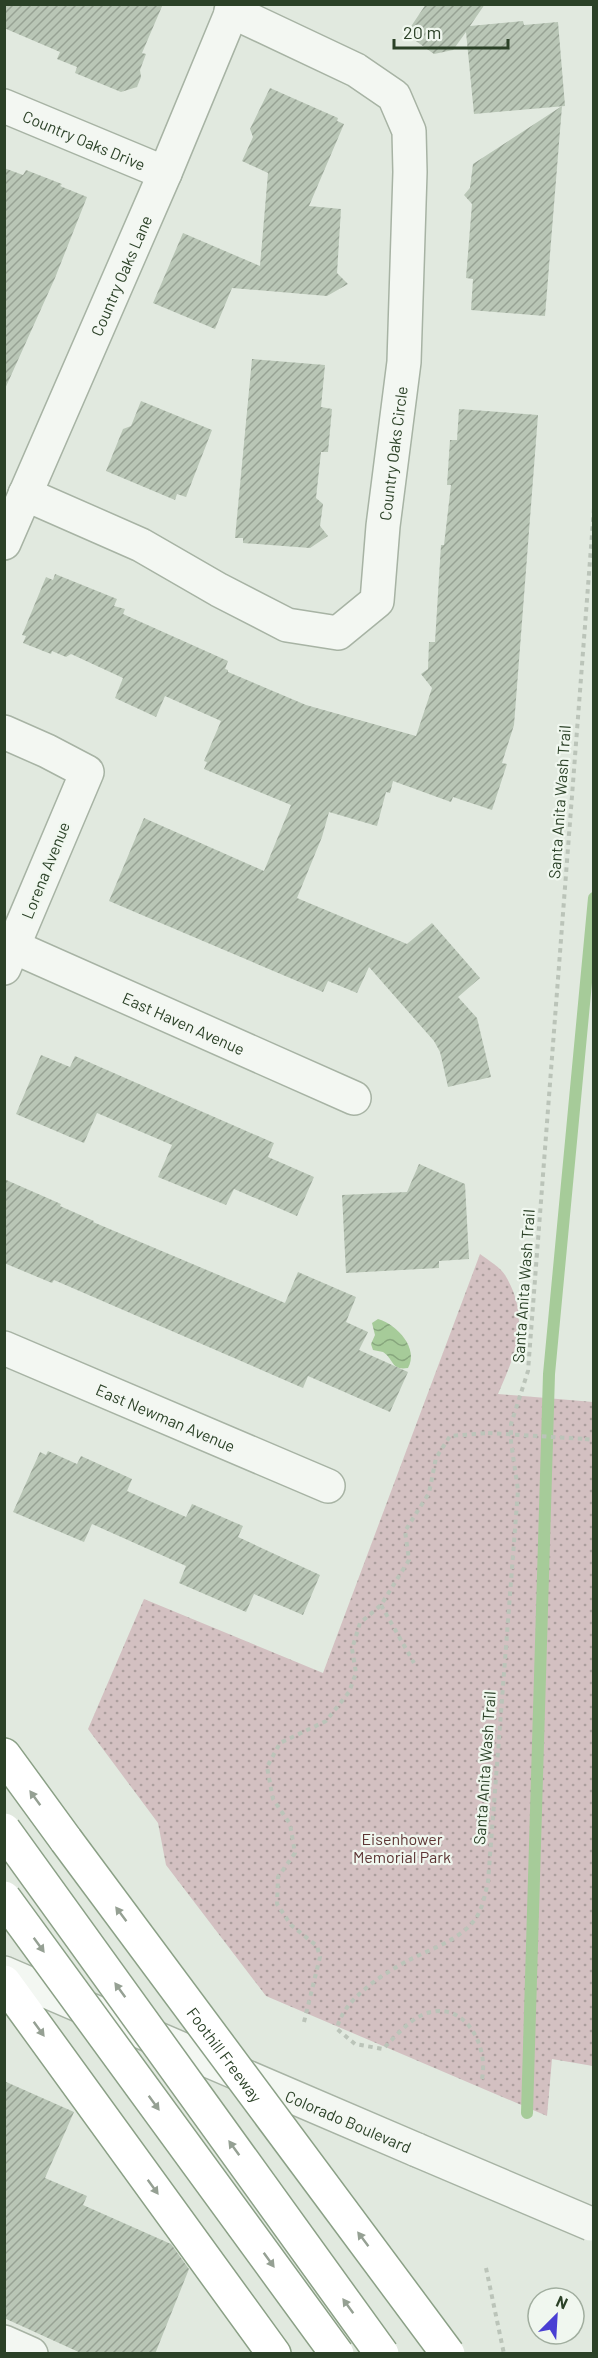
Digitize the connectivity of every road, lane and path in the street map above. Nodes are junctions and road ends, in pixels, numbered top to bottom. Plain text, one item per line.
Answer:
1 (233, 8) edge
2 (4, 106) edge
3 (165, 173) junction
4 (25, 495) junction
5 (594, 508) edge
6 (4, 543) edge
7 (4, 732) edge
8 (9, 958) edge
9 (354, 1098) dead end
10 (4, 1348) edge
11 (594, 1440) edge
12 (328, 1486) dead end
13 (381, 1605) junction
14 (414, 1663) dead end
15 (4, 1755) edge
16 (4, 1830) edge
17 (4, 1898) edge
18 (4, 1973) edge
19 (4, 1982) edge
20 (303, 2022) dead end
21 (482, 2079) dead end
22 (592, 2225) edge
23 (486, 2268) dead end
24 (4, 2342) edge
25 (31, 2354) edge
26 (274, 2354) edge
27 (337, 2354) edge
28 (382, 2354) edge
29 (448, 2354) edge
30 (504, 2354) edge

1 - 3 street, Country Oaks Lane
1 - 4 street, Country Oaks Circle
2 - 3 street, Country Oaks Drive
3 - 4 street, Country Oaks Lane
4 - 6 street, Country Oaks Lane
5 - 21 path, Santa Anita Wash Trail
7 - 8 street, Lorena Avenue
8 - 9 street, East Haven Avenue
10 - 12 street, East Newman Avenue
11 - 13 path, bridge
13 - 14 path
13 - 20 path
29 -> 15 highway, Foothill Freeway, bridge
28 -> 16 highway, bridge
17 -> 27 highway, bridge
18 - 22 street, Colorado Boulevard, bridge
19 -> 26 highway
23 - 30 path
24 - 25 street

